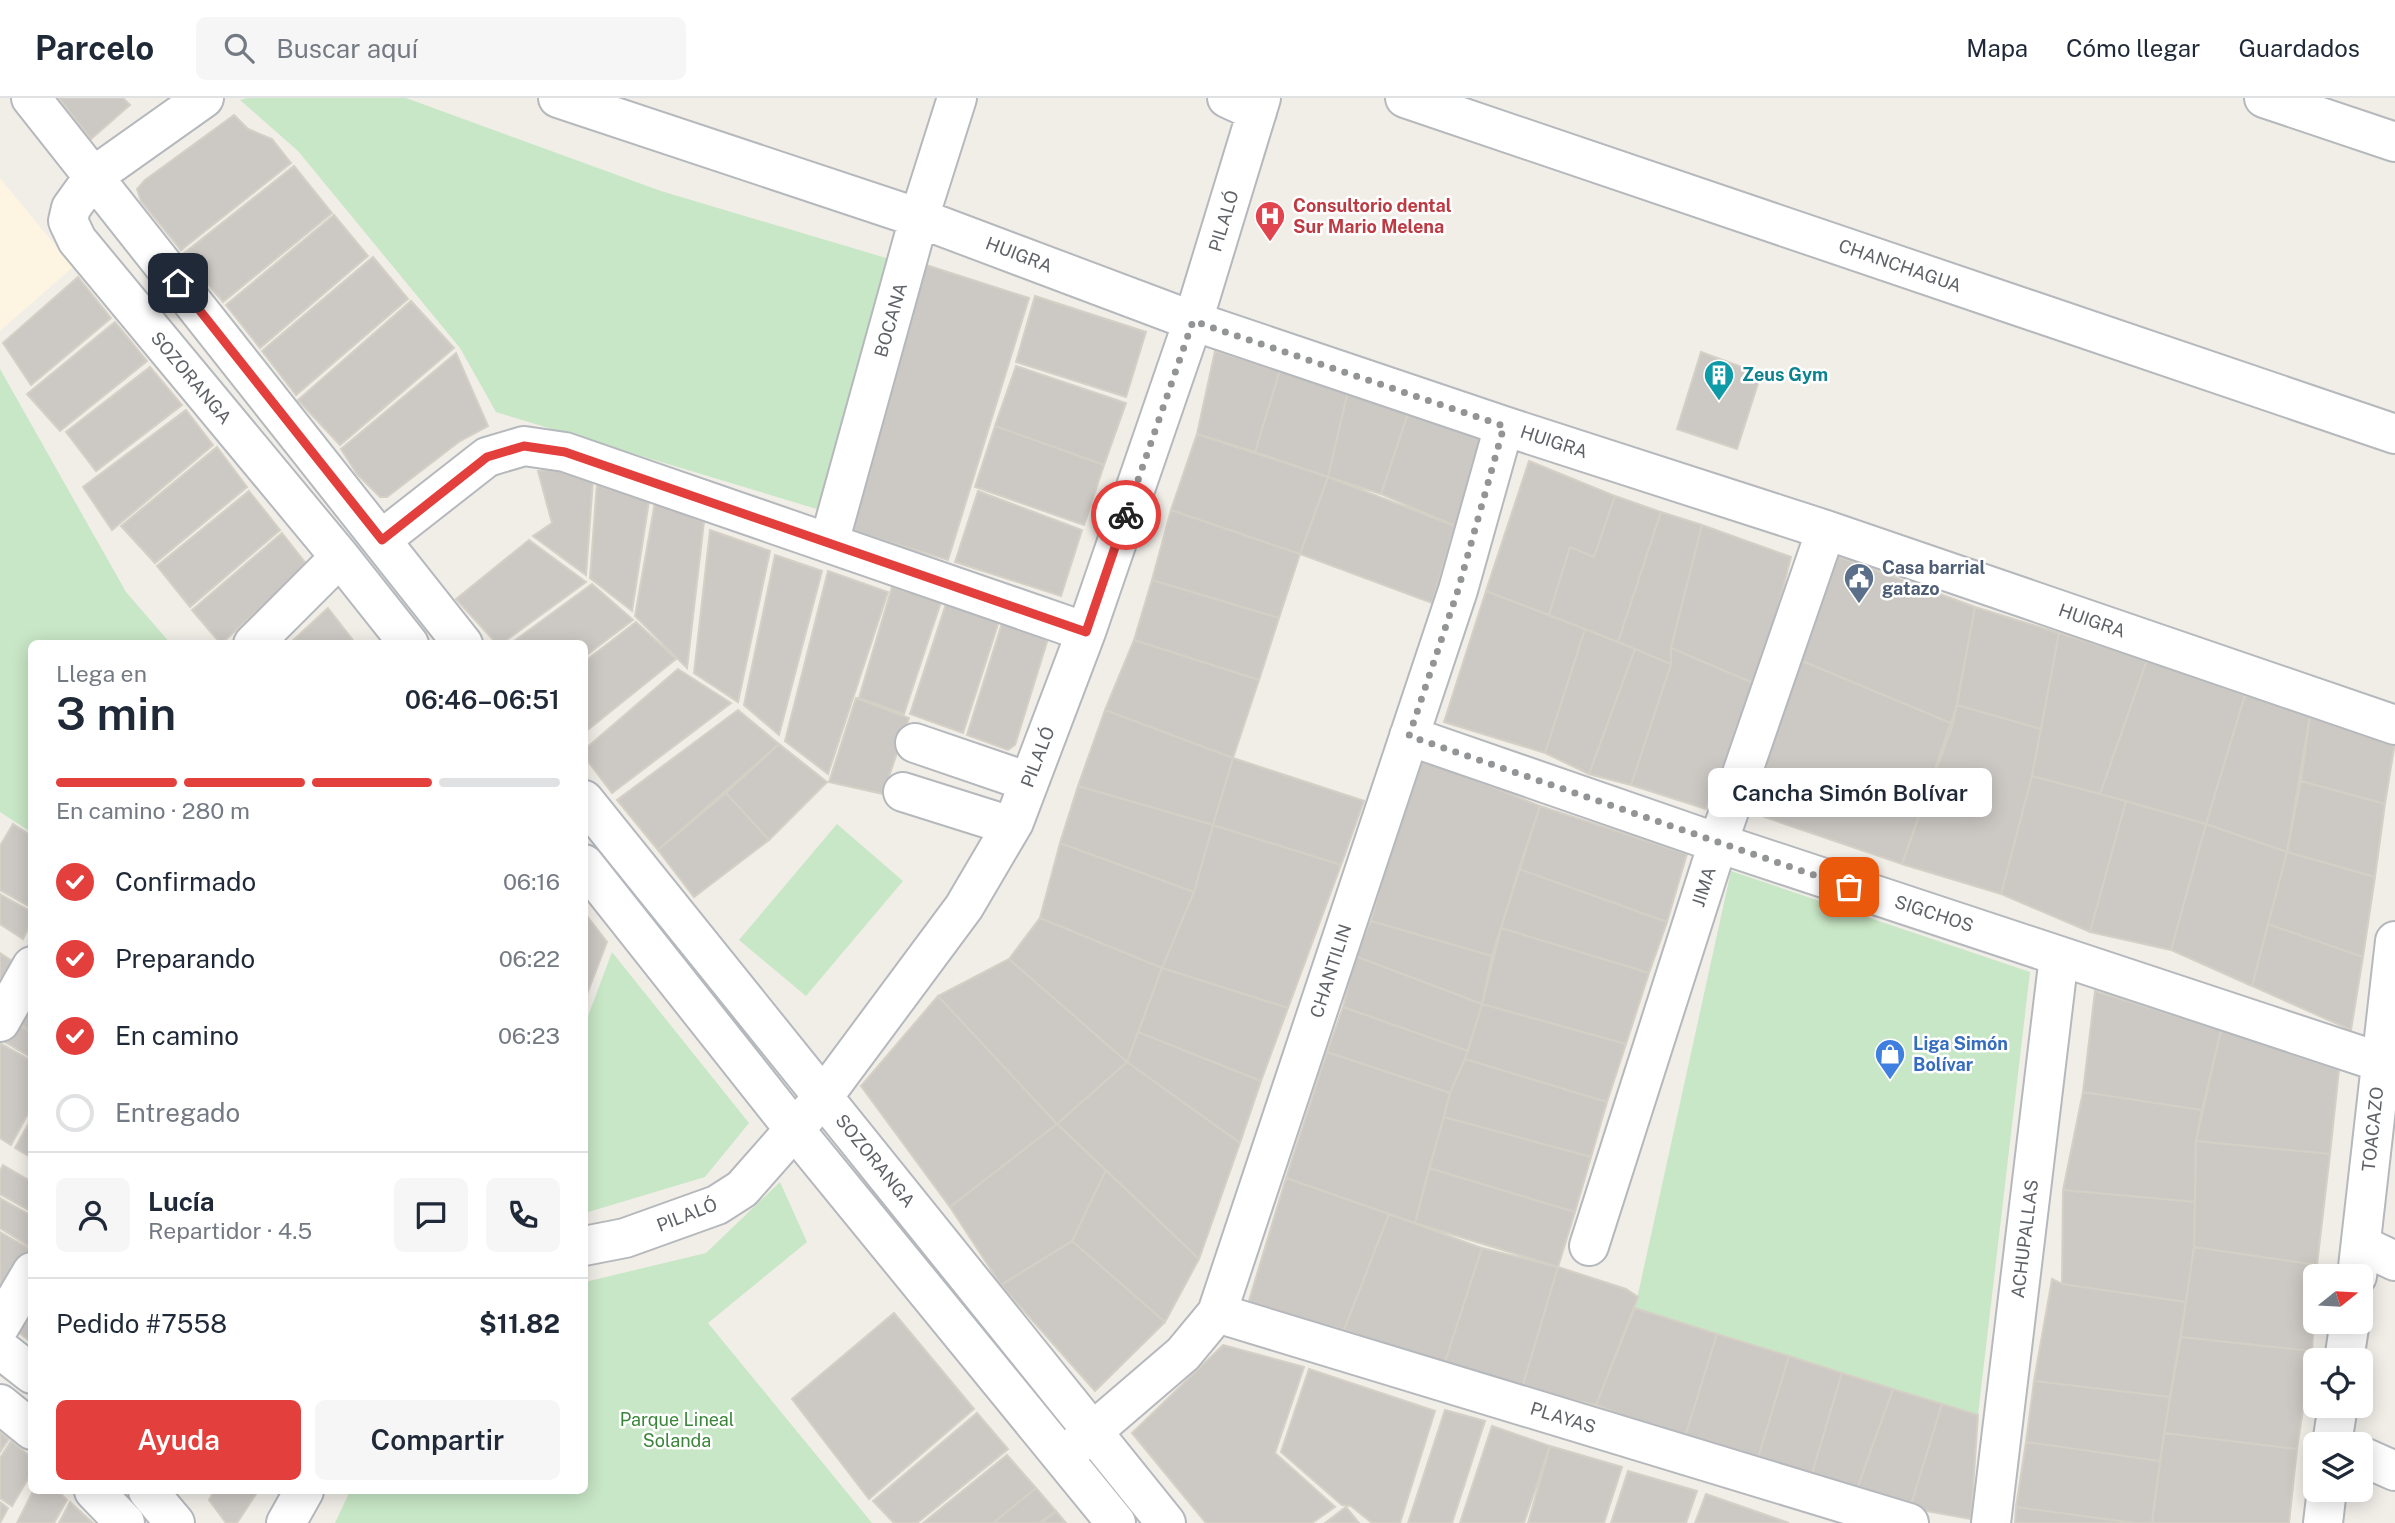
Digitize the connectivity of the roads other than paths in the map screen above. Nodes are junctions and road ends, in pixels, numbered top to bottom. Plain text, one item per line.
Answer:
1 (31, 98) edge
2 (204, 98) edge
3 (558, 98) edge
4 (957, 98) edge
5 (1405, 98) edge
6 (2264, 98) edge
7 (1248, 103) edge
8 (2395, 142) edge
9 (94, 176) junction
10 (919, 218) junction
11 (1193, 321) junction
12 (1504, 426) junction
13 (2395, 433) edge
14 (1826, 530) junction
15 (382, 540) junction
16 (829, 543) junction
17 (340, 557) junction
18 (1086, 632) junction
19 (257, 640) edge
20 (406, 640) edge
21 (460, 640) edge
22 (2395, 725) edge
23 (1409, 736) junction
24 (915, 743) dead end
25 (1029, 782) junction
26 (903, 792) dead end
27 (588, 805) edge
28 (1011, 826) junction
29 (1718, 843) junction
30 (635, 864) junction
31 (593, 876) edge
32 (2395, 941) edge
33 (2059, 956) junction
34 (28, 973) edge
35 (0, 1022) edge
36 (2380, 1062) junction
37 (823, 1097) junction
38 (794, 1129) junction
39 (588, 1245) edge
40 (1589, 1246) dead end
41 (2359, 1260) edge
42 (2395, 1261) edge
43 (28, 1279) edge
44 (1217, 1314) junction
45 (0, 1326) edge
46 (0, 1349) edge
47 (28, 1371) edge
48 (0, 1405) edge
49 (28, 1427) edge
50 (1092, 1432) junction
51 (1063, 1457) junction
52 (2373, 1461) edge
53 (2395, 1471) edge
54 (97, 1494) edge
55 (151, 1494) edge
56 (302, 1494) edge
57 (2325, 1502) edge
58 (125, 1523) edge
59 (175, 1523) edge
60 (286, 1523) edge
61 (1116, 1523) edge
62 (1166, 1523) edge
63 (1909, 1523) edge
64 (1991, 1523) edge
65 (2323, 1523) edge

1 - 9 street
2 - 9 street, SOZORANGA
3 - 10 street, HUIGRA
4 - 10 street, BOCANA
5 - 13 street, CHANCHAGUA
6 - 8 street
7 - 11 street, PILALÓ
9 - 15 street
9 - 17 street, SOZORANGA
10 - 11 street, HUIGRA
10 - 16 street, BOCANA
11 - 12 street, HUIGRA
11 - 18 street, PILALÓ
12 - 14 street, HUIGRA
12 - 23 street, CHANTILIN
14 - 22 street, HUIGRA
14 - 29 street, JIMA
15 - 16 street
15 - 21 street
16 - 18 street
17 - 19 street
17 - 20 street, SOZORANGA
18 - 25 street, PILALÓ
23 - 29 street, SIGCHOS
23 - 44 street, CHANTILIN
24 - 25 street
25 - 28 street, PILALÓ
26 - 28 street
27 - 30 street, SOZORANGA
28 - 37 street, PILALÓ
29 - 33 street, SIGCHOS
29 - 40 street, JIMA
30 - 31 street
30 - 37 street, SOZORANGA
31 - 38 street
32 - 36 street, TOACAZO
33 - 36 street, SIGCHOS
33 - 64 street, ACHUPALLAS
34 - 35 street
36 - 41 street, TOACAZO
37 - 38 street, PILALÓ
37 - 50 street, SOZORANGA
38 - 39 street, PILALÓ
38 - 51 street
41 - 42 street
43 - 45 street
44 - 50 street, CHANTILIN
44 - 63 street, PLAYAS
46 - 47 street
48 - 49 street
50 - 51 street, CHANTILIN
50 - 62 street, SOZORANGA
51 - 61 street
52 - 53 street
54 - 58 street
55 - 59 street
56 - 60 street
57 - 65 street

